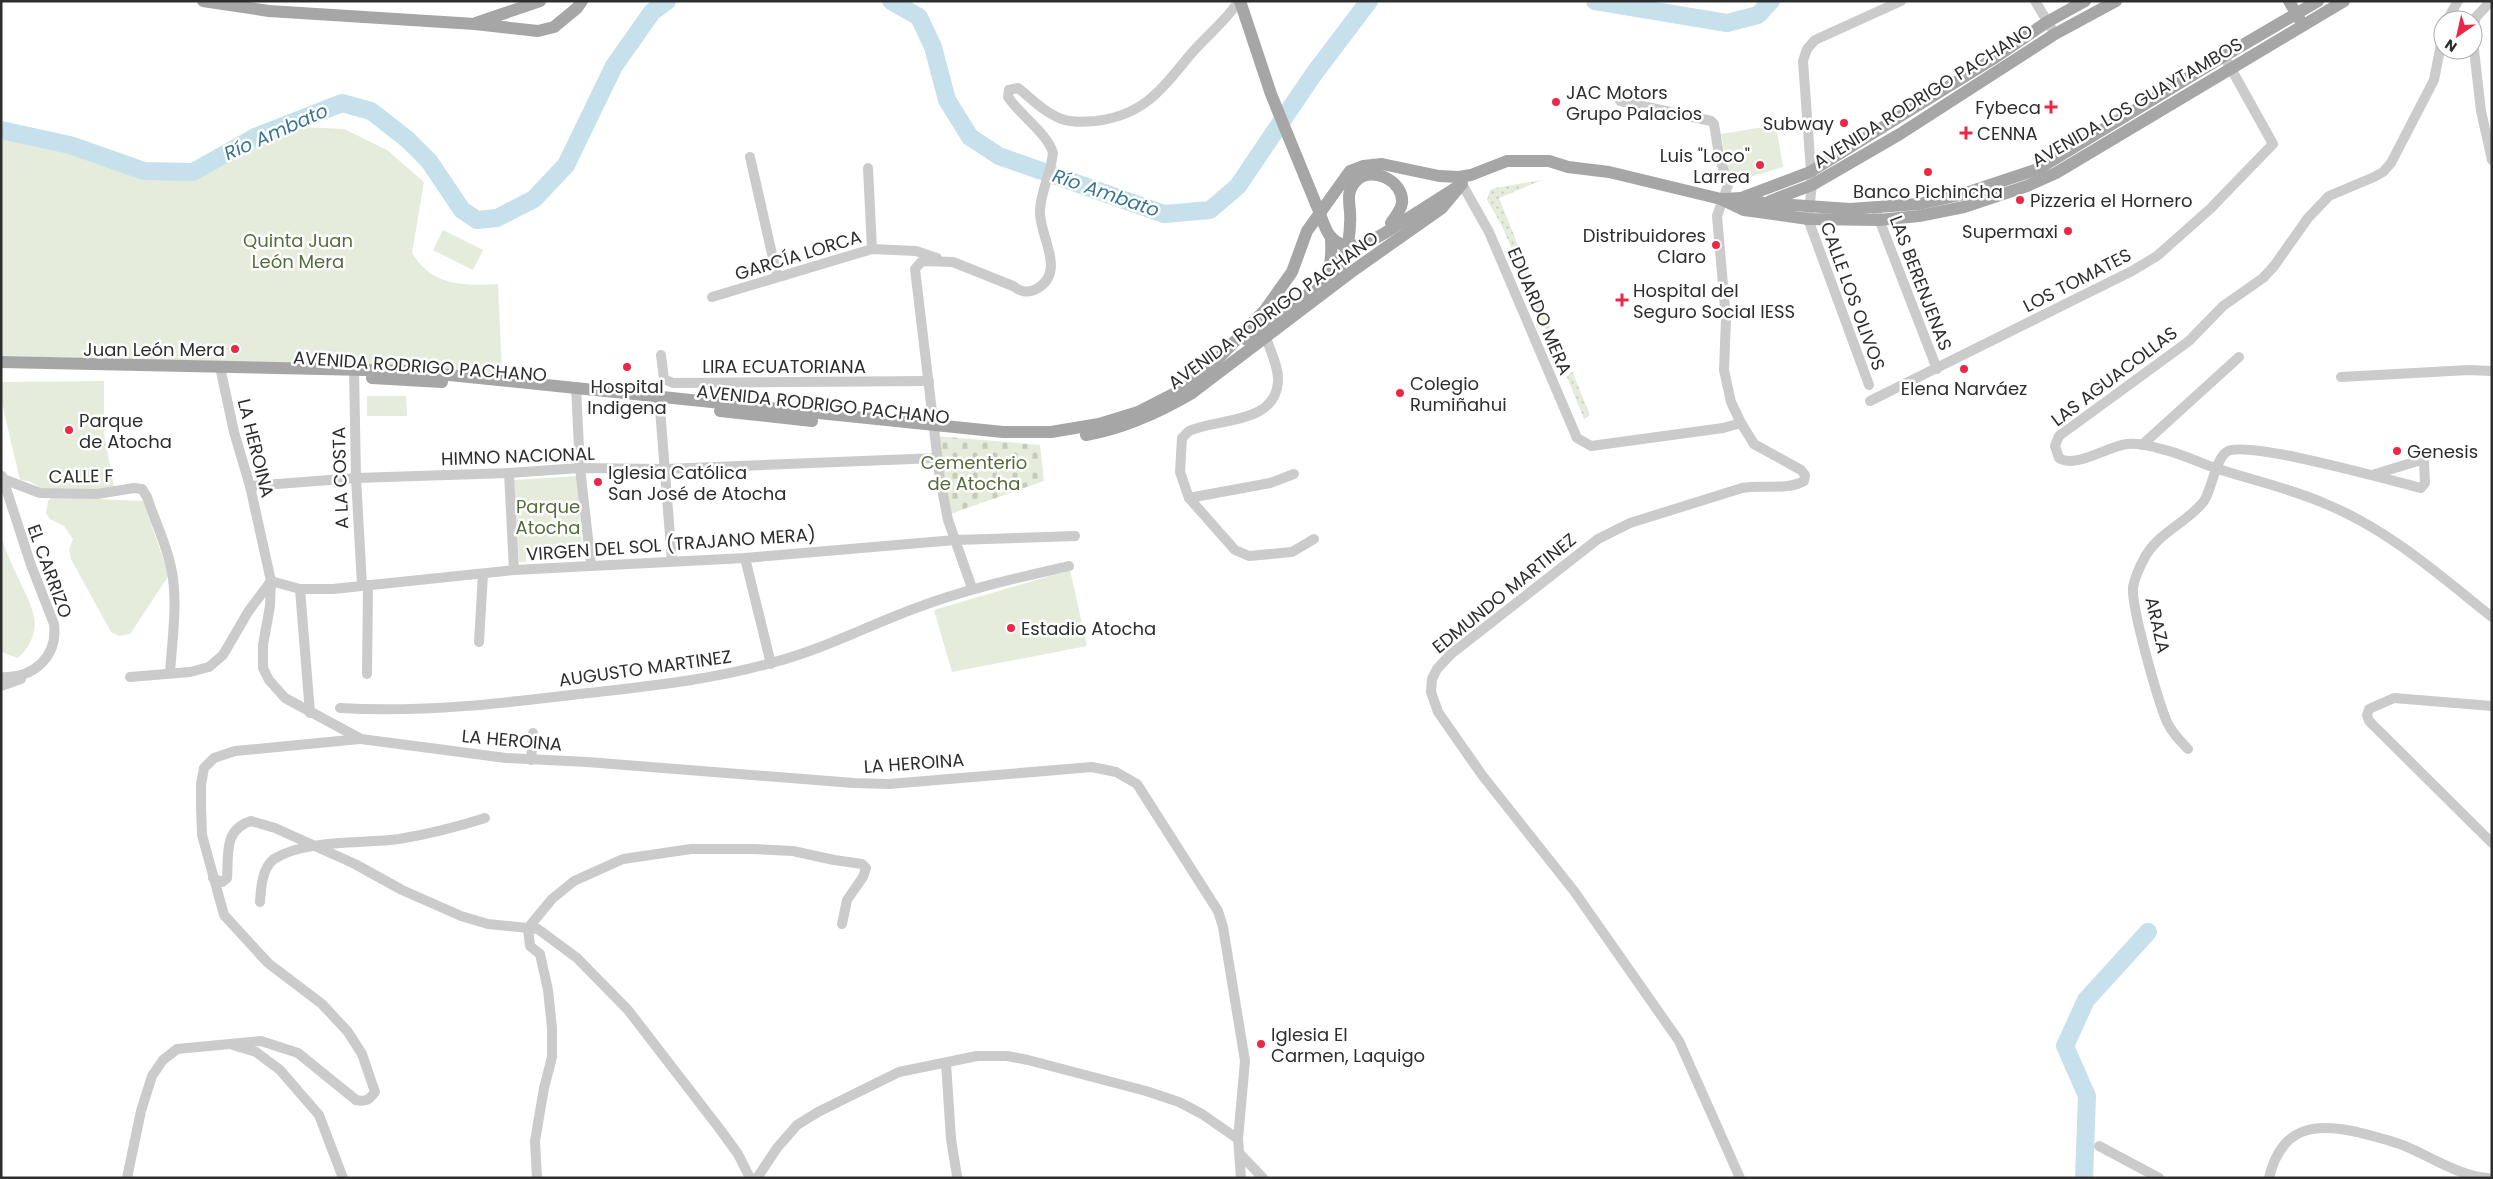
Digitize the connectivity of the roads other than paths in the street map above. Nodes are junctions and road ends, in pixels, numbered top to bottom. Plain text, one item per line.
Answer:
1 (203, 1) edge
2 (253, 1) edge
3 (540, 1) edge
4 (582, 1) edge
5 (1239, 1) edge
6 (1901, 1) edge
7 (2035, 1) edge
8 (2085, 1) edge
9 (2116, 1) edge
10 (2289, 1) edge
11 (2344, 1) edge
12 (2310, 3) edge
13 (269, 11) junction
14 (2316, 18) junction
15 (2300, 20) junction
16 (2047, 22) junction
17 (475, 24) junction
18 (2055, 34) junction
19 (2224, 56) junction
20 (1993, 59) junction
21 (2438, 60) edge
22 (2475, 60) edge
23 (2230, 68) junction
24 (2001, 70) junction
25 (1620, 101) dead end
26 (2145, 112) junction
27 (1893, 121) junction
28 (1900, 134) junction
29 (750, 157) dead end
30 (2492, 160) edge
31 (868, 168) dead end
32 (1811, 178) junction
33 (1461, 181) junction
34 (1722, 199) junction
35 (1765, 203) junction
36 (1316, 204) junction
37 (1742, 204) junction
38 (1808, 213) junction
39 (1877, 214) junction
40 (1396, 222) junction
41 (1331, 237) junction
42 (872, 249) junction
43 (953, 262) junction
44 (778, 276) junction
45 (1326, 291) junction
46 (712, 298) dead end
47 (1266, 337) junction
48 (1226, 352) junction
49 (661, 355) dead end
50 (2239, 358) dead end
51 (1, 362) edge
52 (1937, 369) junction
53 (1, 370) edge
54 (220, 370) junction
55 (2492, 371) edge
56 (354, 373) junction
57 (2341, 377) dead end
58 (929, 381) junction
59 (1869, 385) dead end
60 (576, 390) junction
61 (659, 400) junction
62 (1870, 401) dead end
63 (1741, 423) junction
64 (935, 430) junction
65 (2142, 445) junction
66 (937, 458) junction
67 (580, 468) junction
68 (665, 469) junction
69 (2218, 469) junction
70 (509, 473) junction
71 (1294, 474) dead end
72 (2372, 475) junction
73 (2, 476) edge
74 (356, 478) junction
75 (250, 486) junction
76 (1189, 498) junction
77 (1075, 536) dead end
78 (955, 540) junction
79 (1314, 540) dead end
80 (745, 558) junction
81 (672, 561) junction
82 (590, 565) junction
83 (1069, 566) dead end
84 (514, 570) junction
85 (483, 574) junction
86 (271, 581) junction
87 (365, 585) junction
88 (972, 588) junction
89 (300, 589) junction
90 (2492, 617) edge
91 (478, 642) dead end
92 (771, 664) junction
93 (32, 672) junction
94 (170, 674) junction
95 (367, 674) dead end
96 (1, 676) edge
97 (130, 677) dead end
98 (1, 686) edge
99 (2492, 706) edge
100 (340, 708) dead end
101 (310, 713) junction
102 (533, 733) dead end
103 (361, 740) junction
104 (2188, 749) dead end
105 (531, 760) junction
106 (485, 818) dead end
107 (2492, 843) edge
108 (314, 847) junction
109 (212, 878) junction
110 (260, 902) dead end
111 (842, 924) dead end
112 (528, 928) junction
113 (230, 1044) junction
114 (946, 1063) junction
115 (1238, 1139) junction
116 (2099, 1146) dead end
117 (1240, 1154) junction
118 (957, 1176) dead end
119 (127, 1178) edge
120 (343, 1178) edge
121 (537, 1178) edge
122 (750, 1178) edge
123 (757, 1178) edge
124 (1241, 1178) edge
125 (1263, 1178) edge
126 (1740, 1178) edge
127 (2159, 1178) edge
128 (2268, 1178) edge
129 (2483, 1178) edge
130 (2488, 1178) edge

1 - 13 main road
2 - 13 street
3 - 17 main road
4 - 17 main road
5 - 36 main road
5 - 43 street
6 - 32 street
7 - 16 street
8 - 16 main road, AVENIDA RODRIGO PACHANO
9 - 18 main road, AVENIDA RODRIGO PACHANO
10 - 15 main road
11 - 14 main road, AVENIDA LOS GUAYTAMBOS
12 - 14 main road
12 - 15 main road, AVENIDA LOS GUAYTAMBOS
13 - 17 main road
14 - 15 main road, AVENIDA LOS GUAYTAMBOS
15 - 19 main road, AVENIDA LOS GUAYTAMBOS
15 - 23 main road, AVENIDA LOS GUAYTAMBOS
16 - 18 street
16 - 20 main road, AVENIDA RODRIGO PACHANO
18 - 24 main road, AVENIDA RODRIGO PACHANO
19 - 23 street
19 - 26 main road, AVENIDA LOS GUAYTAMBOS
20 - 24 main road
20 - 27 main road, AVENIDA RODRIGO PACHANO
21 - 65 street, LAS AGUACOLLAS
22 - 30 street
23 - 26 main road, AVENIDA LOS GUAYTAMBOS
23 - 52 street, LOS TOMATES
24 - 28 main road, AVENIDA RODRIGO PACHANO
25 - 34 street, EDMUNDO MARTINEZ
26 - 39 main road, AVENIDA LOS GUAYTAMBOS
27 - 28 main road
27 - 32 main road, AVENIDA RODRIGO PACHANO
28 - 32 main road, AVENIDA RODRIGO PACHANO
29 - 44 street
31 - 42 street
32 - 35 main road, AVENIDA RODRIGO PACHANO
32 - 37 main road, AVENIDA RODRIGO PACHANO
32 - 38 street
33 - 34 main road
33 - 40 main road
33 - 45 main road, AVENIDA RODRIGO PACHANO
33 - 48 main road
33 - 63 street, EDUARDO MERA
34 - 37 main road, AVENIDA LOS GUAYTAMBOS
34 - 63 street, EDMUNDO MARTINEZ
35 - 37 main road, AVENIDA RODRIGO PACHANO
35 - 38 main road, AVENIDA LOS GUAYTAMBOS
36 - 40 main road, bridge
36 - 41 main road, bridge
37 - 38 main road, AVENIDA LOS GUAYTAMBOS
38 - 39 main road, AVENIDA LOS GUAYTAMBOS
38 - 59 street, CALLE LOS OLIVOS
39 - 52 street, LAS BERENJENAS
40 - 41 main road, bridge
40 - 45 main road
41 - 48 main road
42 - 43 street, GARCÍA LORCA
42 - 44 street, GARCÍA LORCA
43 - 58 street
44 - 46 street, GARCÍA LORCA
45 - 47 main road, AVENIDA RODRIGO PACHANO
47 - 64 main road, AVENIDA RODRIGO PACHANO
47 - 76 street
48 - 64 main road, AVENIDA RODRIGO PACHANO
49 - 58 street, LIRA ECUATORIANA
50 - 65 street
51 - 54 main road, AVENIDA RODRIGO PACHANO
52 - 62 street, LOS TOMATES
53 - 54 main road, AVENIDA RODRIGO PACHANO
54 - 56 main road, AVENIDA RODRIGO PACHANO
54 - 75 street, LA HEROINA
55 - 57 street
56 - 60 main road, AVENIDA RODRIGO PACHANO
56 - 74 street, A LA COSTA
58 - 64 street
60 - 61 main road, AVENIDA RODRIGO PACHANO
60 - 67 street
61 - 64 main road, AVENIDA RODRIGO PACHANO
61 - 68 street
63 - 126 street, EDMUNDO MARTINEZ
64 - 66 street
65 - 69 street, LAS AGUACOLLAS
66 - 68 street, HIMNO NACIONAL
66 - 78 street
67 - 68 street, HIMNO NACIONAL
67 - 70 street, HIMNO NACIONAL
67 - 82 street
68 - 81 street
69 - 72 street, ARAZA
69 - 90 street, LAS AGUACOLLAS
69 - 104 street, ARAZA
70 - 74 street, HIMNO NACIONAL
70 - 84 street
71 - 76 street
72 - 72 street
73 - 93 street, EL CARRIZO
73 - 94 street, CALLE F
74 - 75 street, HIMNO NACIONAL
74 - 87 street, A LA COSTA
75 - 86 street, LA HEROINA
76 - 79 street
77 - 78 street, VIRGEN DEL SOL (TRAJANO MERA)
78 - 80 street, VIRGEN DEL SOL (TRAJANO MERA)
78 - 88 street
80 - 81 street, VIRGEN DEL SOL (TRAJANO MERA)
80 - 92 street
81 - 82 street, VIRGEN DEL SOL (TRAJANO MERA)
82 - 84 street, VIRGEN DEL SOL (TRAJANO MERA)
83 - 88 street, AUGUSTO MARTINEZ
84 - 85 street, VIRGEN DEL SOL (TRAJANO MERA)
85 - 87 street, VIRGEN DEL SOL (TRAJANO MERA)
85 - 91 street
86 - 89 street, VIRGEN DEL SOL (TRAJANO MERA)
86 - 94 street
86 - 101 street, LA HEROINA
87 - 89 street, VIRGEN DEL SOL (TRAJANO MERA)
87 - 95 street, A LA COSTA
88 - 92 street, AUGUSTO MARTINEZ
89 - 101 street
92 - 100 street, AUGUSTO MARTINEZ
93 - 96 street
93 - 98 street, EL CARRIZO
94 - 97 street
99 - 107 street
101 - 103 street, LA HEROINA
102 - 105 street
103 - 105 street, LA HEROINA
103 - 109 street
105 - 115 street, LA HEROINA
106 - 108 street
108 - 109 street
108 - 110 street
108 - 112 street
109 - 113 street
111 - 112 street
112 - 121 street
112 - 122 street
113 - 119 street
113 - 120 street
114 - 115 street
114 - 118 street
114 - 123 street
115 - 117 street, LA HEROINA
116 - 127 street
117 - 124 street, LA HEROINA
117 - 125 street
128 - 129 street
129 - 130 street

